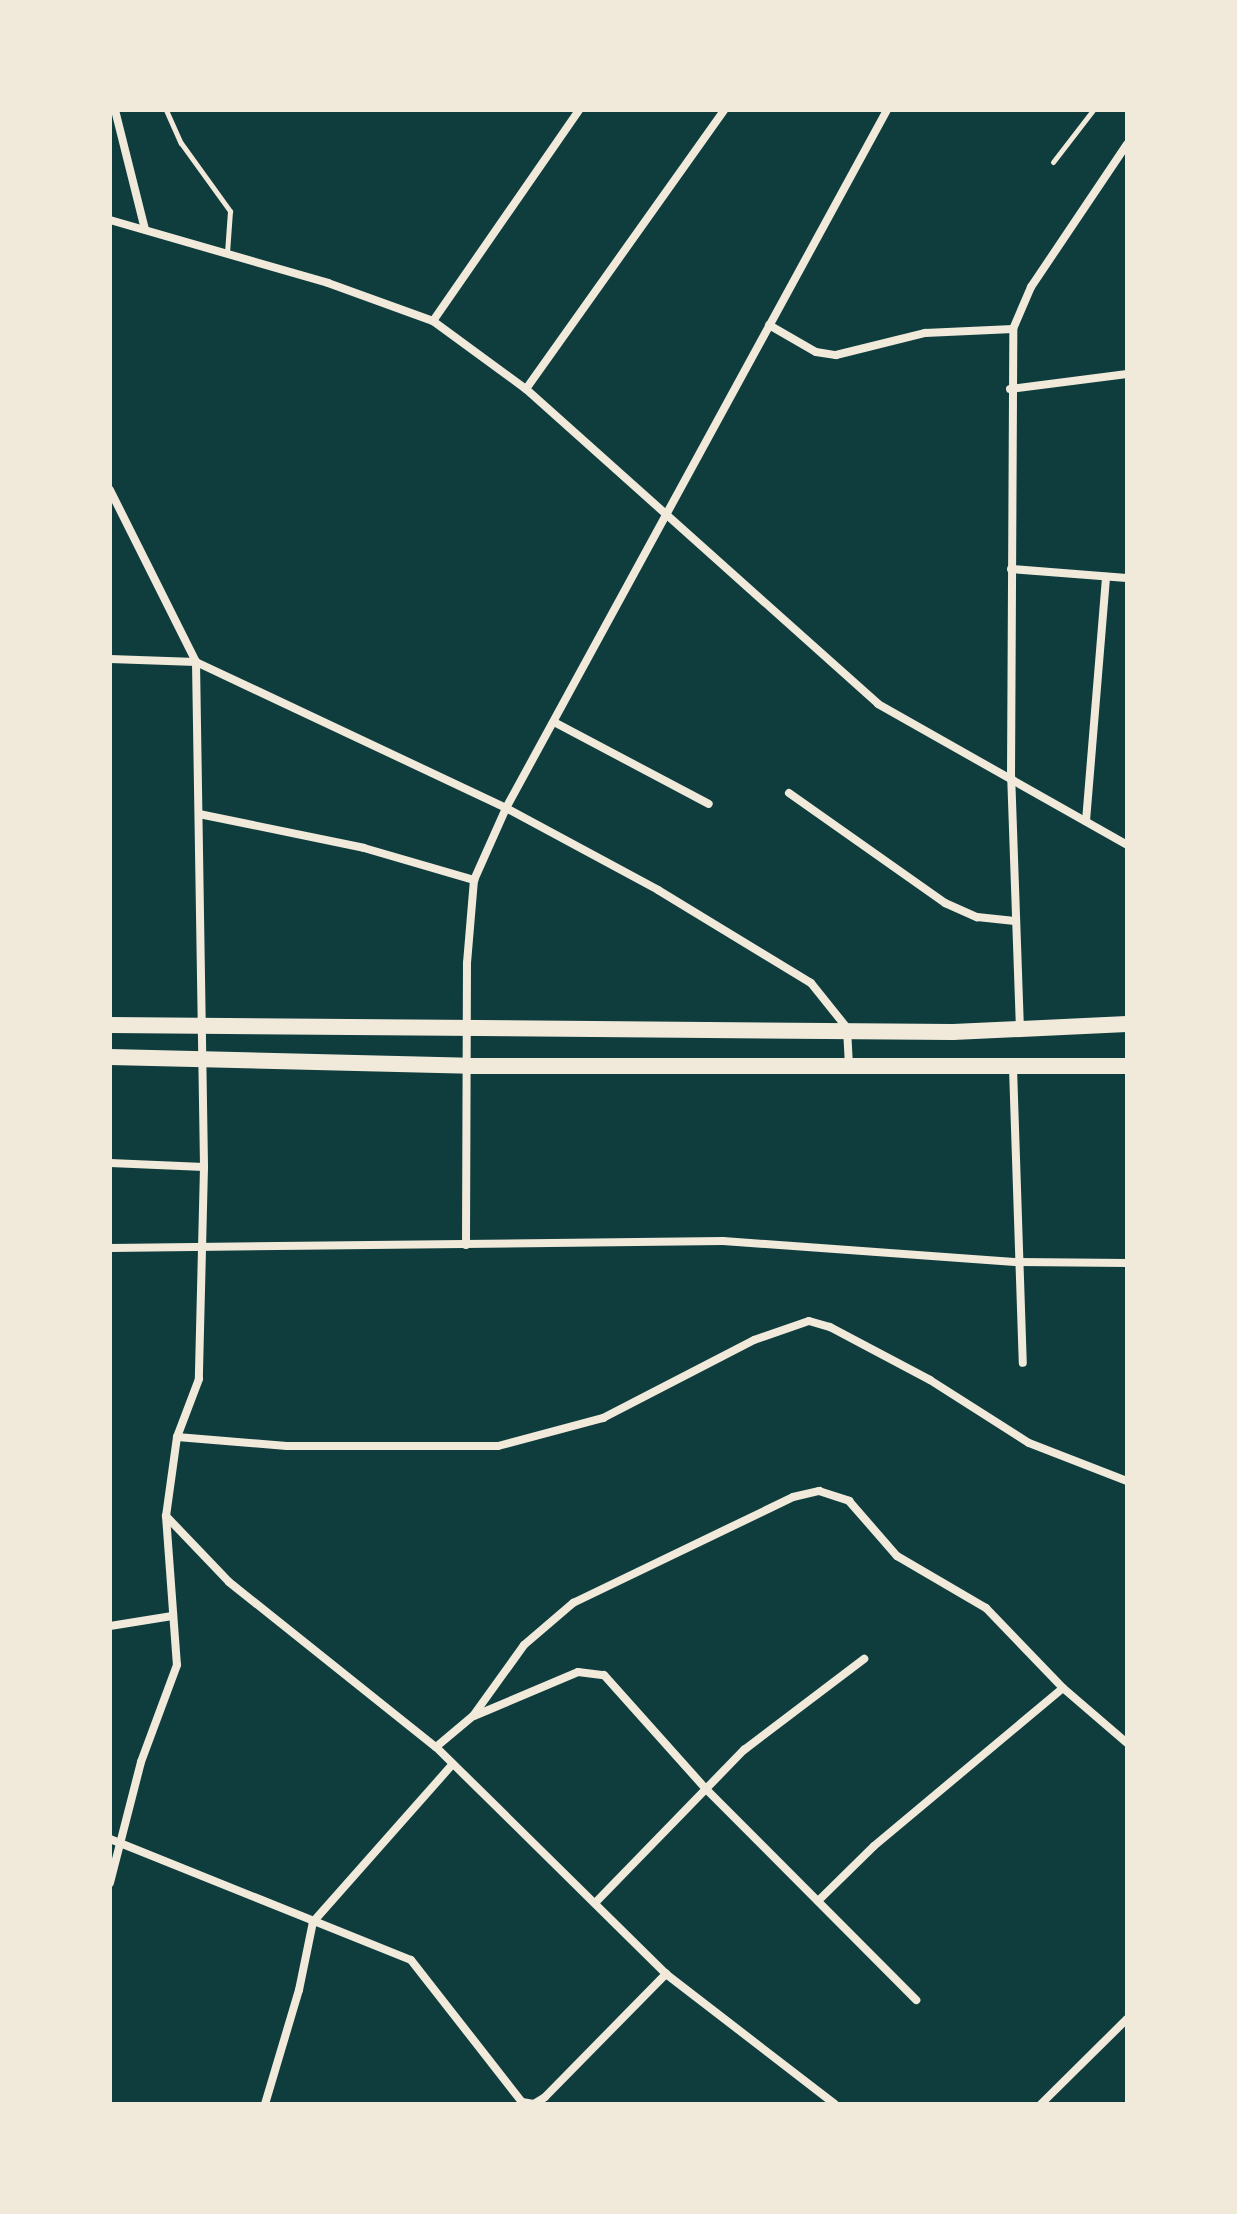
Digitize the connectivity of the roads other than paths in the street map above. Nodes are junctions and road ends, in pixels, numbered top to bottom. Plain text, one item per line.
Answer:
1 (115, 110) edge
2 (166, 110) edge
3 (579, 110) edge
4 (724, 110) edge
5 (887, 110) edge
6 (1093, 110) edge
7 (1127, 144) edge
8 (1053, 162) dead end
9 (110, 220) edge
10 (145, 229) junction
11 (227, 253) junction
12 (433, 321) junction
13 (769, 325) junction
14 (1013, 329) junction
15 (1127, 374) edge
16 (526, 389) junction
17 (1010, 389) junction
18 (110, 490) edge
19 (666, 516) junction
20 (1011, 569) junction
21 (1106, 577) junction
22 (1127, 578) edge
23 (110, 659) edge
24 (196, 662) junction
25 (554, 722) junction
26 (1011, 776) junction
27 (789, 793) dead end
28 (709, 804) dead end
29 (506, 808) junction
30 (199, 814) junction
31 (1086, 821) junction
32 (1127, 845) edge
33 (474, 880) junction
34 (1015, 921) junction
35 (1127, 1024) edge
36 (110, 1025) edge
37 (470, 1027) junction
38 (202, 1028) junction
39 (847, 1028) junction
40 (1020, 1030) junction
41 (110, 1057) edge
42 (203, 1060) junction
43 (849, 1064) junction
44 (469, 1066) junction
45 (1127, 1066) edge
46 (1013, 1068) junction
47 (110, 1163) edge
48 (204, 1167) junction
49 (466, 1245) junction
50 (202, 1247) junction
51 (110, 1248) edge
52 (1019, 1262) junction
53 (1127, 1263) edge
54 (1023, 1363) dead end
55 (177, 1437) junction
56 (1127, 1481) edge
57 (166, 1516) junction
58 (172, 1616) junction
59 (110, 1626) edge
60 (864, 1659) dead end
61 (1063, 1688) junction
62 (473, 1716) junction
63 (1127, 1743) edge
64 (436, 1747) junction
65 (453, 1764) junction
66 (706, 1789) junction
67 (114, 1840) edge
68 (110, 1883) edge
69 (818, 1901) junction
70 (595, 1903) junction
71 (313, 1922) junction
72 (666, 1974) junction
73 (916, 2000) dead end
74 (1127, 2019) edge
75 (265, 2104) edge
76 (835, 2104) edge
77 (1041, 2104) edge

1 - 10 street
2 - 11 lane
3 - 12 street
4 - 16 street
5 - 13 street
6 - 8 lane
7 - 14 street
9 - 10 street
10 - 11 street
11 - 12 street
12 - 16 street
13 - 14 street
13 - 19 street
14 - 17 street
15 - 17 street
16 - 19 street
17 - 20 street
18 - 24 street
19 - 25 street
19 - 26 street
20 - 21 street
20 - 26 street
21 - 22 street
21 - 31 street
23 - 24 street
24 - 29 street
24 - 30 street
25 - 28 street
25 - 29 street
26 - 31 street
26 - 34 street
27 - 34 street
29 - 33 street
29 - 39 street
30 - 33 street
30 - 38 street
31 - 32 street
33 - 37 street
34 - 40 street
35 - 40 main road
36 - 38 main road
37 - 38 main road
37 - 39 main road
37 - 44 street
38 - 42 street
39 - 40 main road
39 - 43 street
41 - 42 main road
42 - 44 main road
42 - 48 street
43 - 44 main road
43 - 46 main road
44 - 49 street
45 - 46 main road
46 - 52 street
47 - 48 street
48 - 50 street
49 - 50 street
49 - 52 street
50 - 51 street
50 - 55 street
52 - 53 street
52 - 54 street
55 - 56 street
55 - 57 street
57 - 58 street
57 - 64 street
58 - 59 street
58 - 67 street
60 - 66 street
61 - 62 street
61 - 63 street
61 - 69 street
62 - 64 street
62 - 66 street
64 - 65 street
65 - 70 street
65 - 71 street
66 - 69 street
66 - 70 street
67 - 68 street
67 - 71 street
69 - 73 street
70 - 72 street
71 - 72 street
71 - 75 street
72 - 76 street
74 - 77 street

